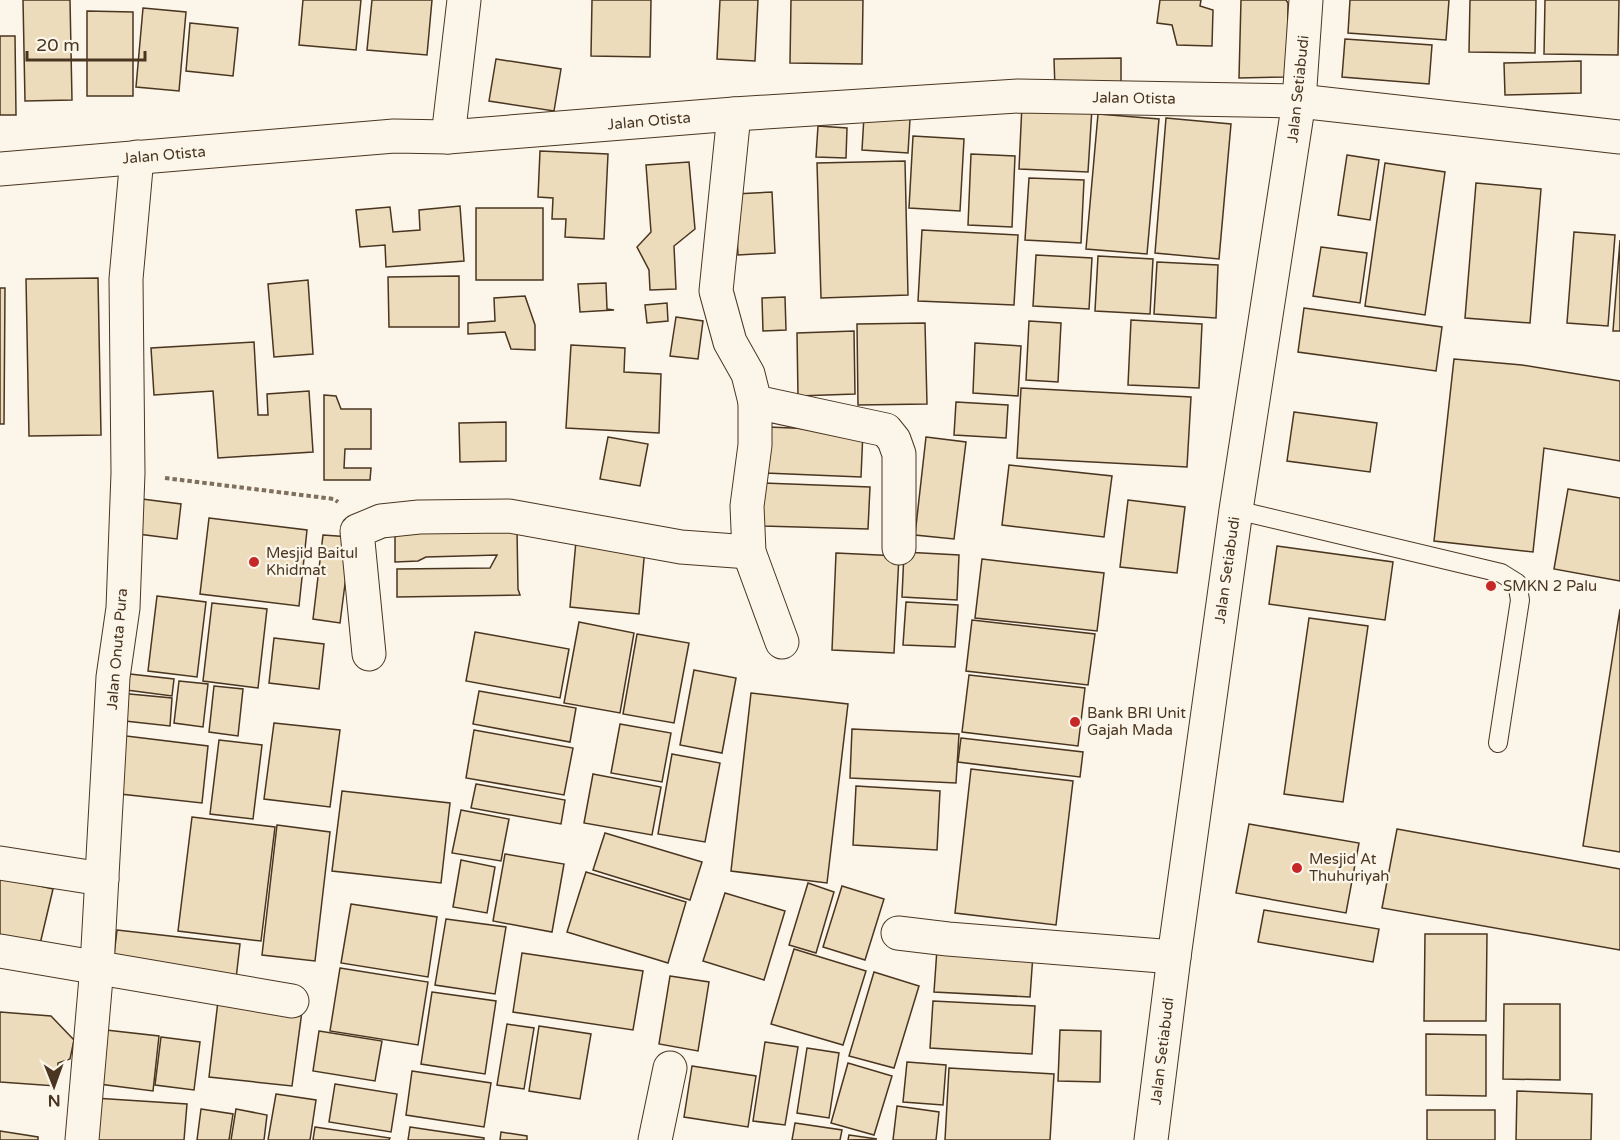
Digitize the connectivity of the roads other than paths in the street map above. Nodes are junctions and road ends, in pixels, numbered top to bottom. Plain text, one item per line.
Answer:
1 (464, 0) edge
2 (1306, 0) edge
3 (1299, 101) junction
4 (734, 114) junction
5 (448, 137) junction
6 (1620, 137) edge
7 (137, 157) junction
8 (0, 169) edge
9 (755, 402) junction
10 (1236, 510) junction
11 (899, 548) dead end
12 (749, 552) junction
13 (782, 642) dead end
14 (369, 654) dead end
15 (1498, 743) dead end
16 (0, 863) edge
17 (102, 879) junction
18 (898, 933) dead end
19 (0, 951) edge
20 (1174, 957) junction
21 (97, 966) junction
22 (292, 1001) dead end
23 (670, 1068) dead end
24 (82, 1140) edge
25 (655, 1140) edge
26 (1151, 1140) edge

1 - 5 street
2 - 3 street, Jalan Setiabudi
3 - 4 street, Jalan Otista
3 - 6 street, Jalan Otista
3 - 10 street, Jalan Setiabudi
4 - 5 street, Jalan Otista
4 - 9 street
5 - 7 street, Jalan Otista
7 - 8 street, Jalan Otista
7 - 17 street, Jalan Onuta Pura
9 - 11 street
9 - 12 street
10 - 15 lane
10 - 20 street, Jalan Setiabudi
12 - 13 street
12 - 14 street
16 - 17 street
17 - 21 street, Jalan Onuta Pura
18 - 20 street
19 - 21 street
20 - 26 street, Jalan Setiabudi
21 - 22 street
21 - 24 street, Jalan Onuta Pura
23 - 25 street

